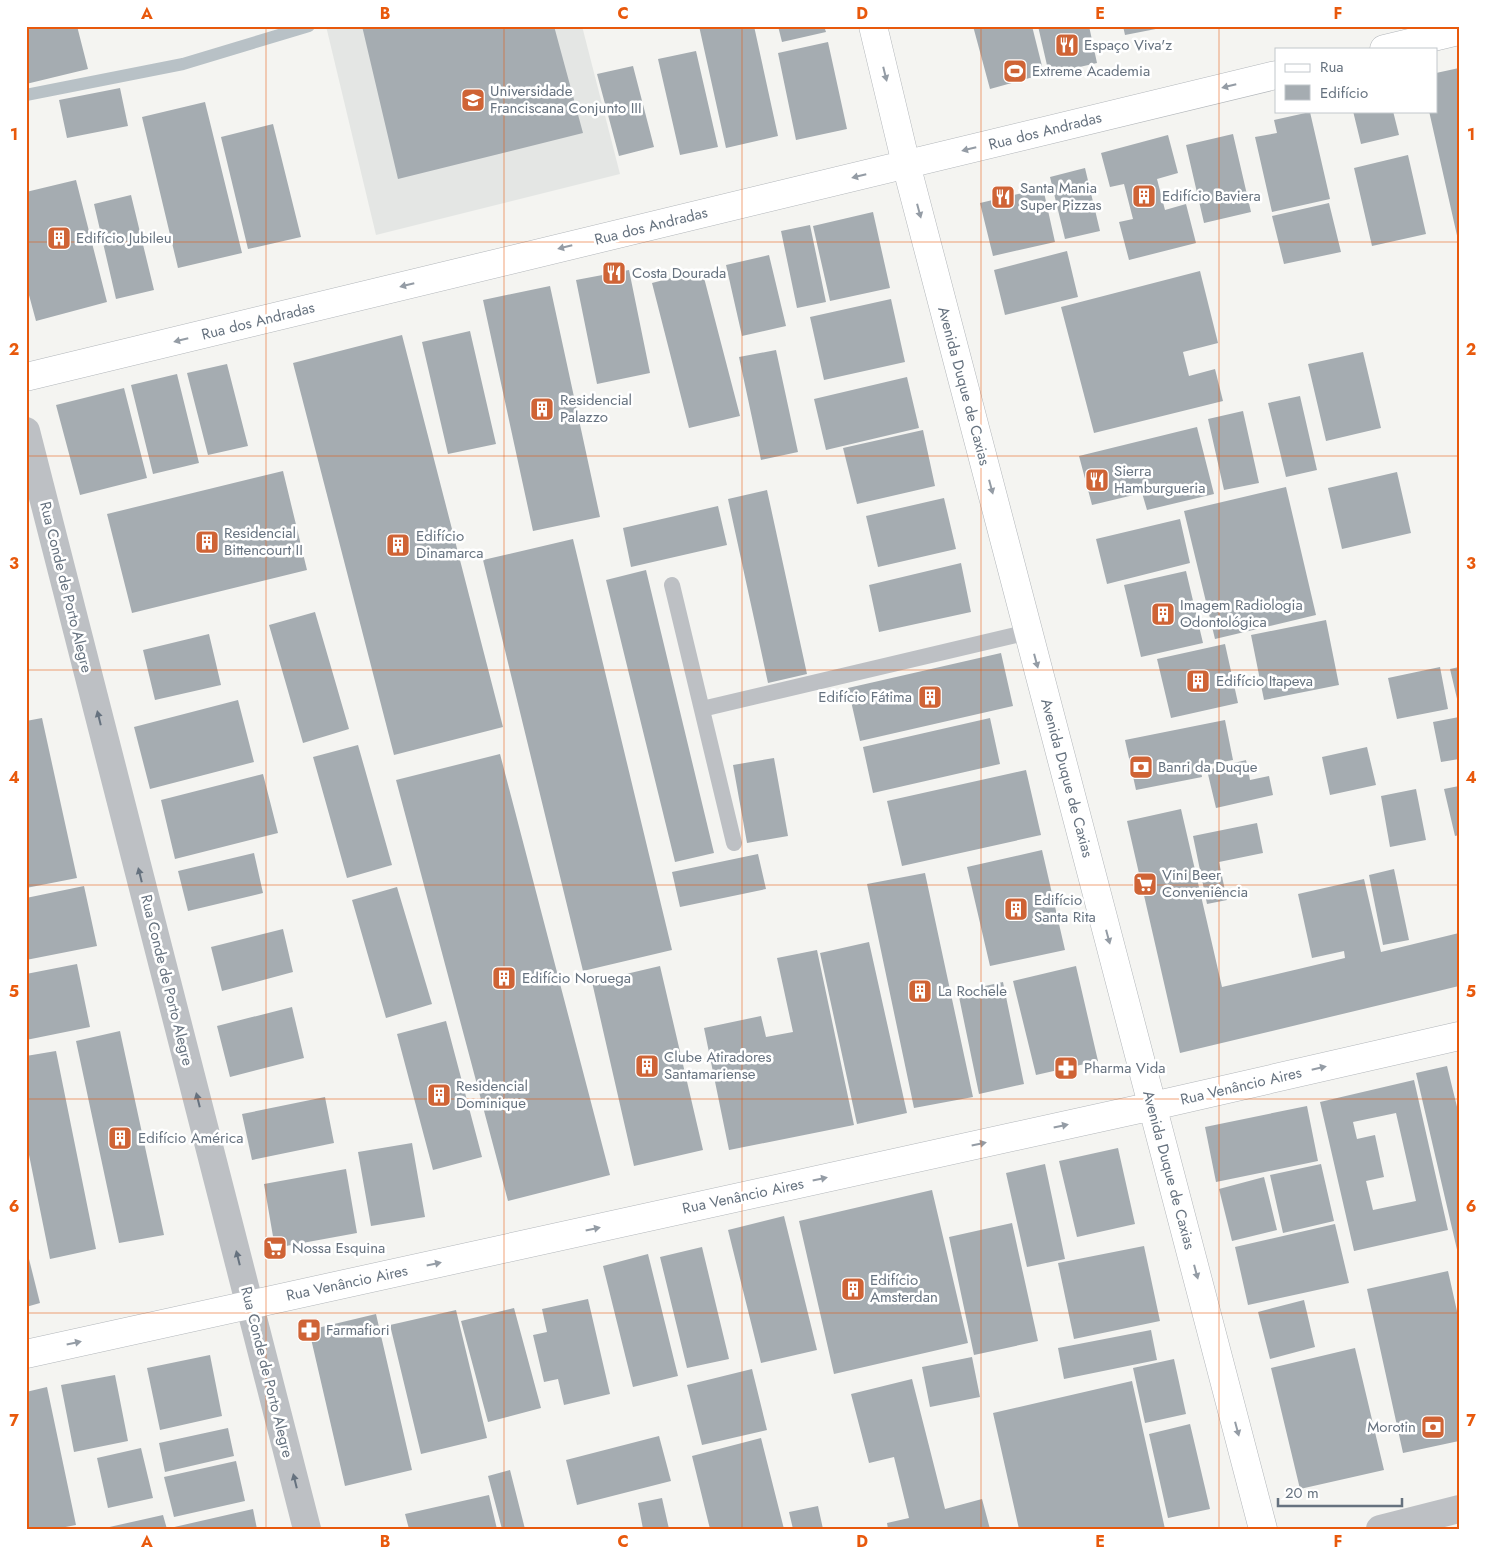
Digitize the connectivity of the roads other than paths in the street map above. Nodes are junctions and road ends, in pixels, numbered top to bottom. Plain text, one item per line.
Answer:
1 (873, 26) edge
2 (1459, 31) edge
3 (1388, 48) edge
4 (1275, 75) edge
5 (906, 164) junction
6 (26, 377) edge
7 (26, 431) edge
8 (672, 585) dead end
9 (1029, 632) junction
10 (702, 709) junction
11 (734, 843) dead end
12 (1459, 1036) edge
13 (1153, 1106) junction
14 (250, 1305) junction
15 (26, 1354) edge
16 (1459, 1509) edge
17 (307, 1529) edge
18 (1263, 1529) edge
19 (1380, 1529) edge

1 -> 5 street, Avenida Duque de Caxias
2 - 3 street
4 -> 5 street, Rua dos Andradas
5 -> 6 street, Rua dos Andradas
5 -> 9 street, Avenida Duque de Caxias
14 -> 7 street, Rua Conde de Porto Alegre
8 - 10 lane
9 - 10 lane
9 -> 13 street, Avenida Duque de Caxias
10 - 11 lane
13 -> 12 street, Rua Venâncio Aires
14 -> 13 street, Rua Venâncio Aires
13 -> 18 street, Avenida Duque de Caxias
15 -> 14 street, Rua Venâncio Aires
17 -> 14 street, Rua Conde de Porto Alegre
16 - 19 street

